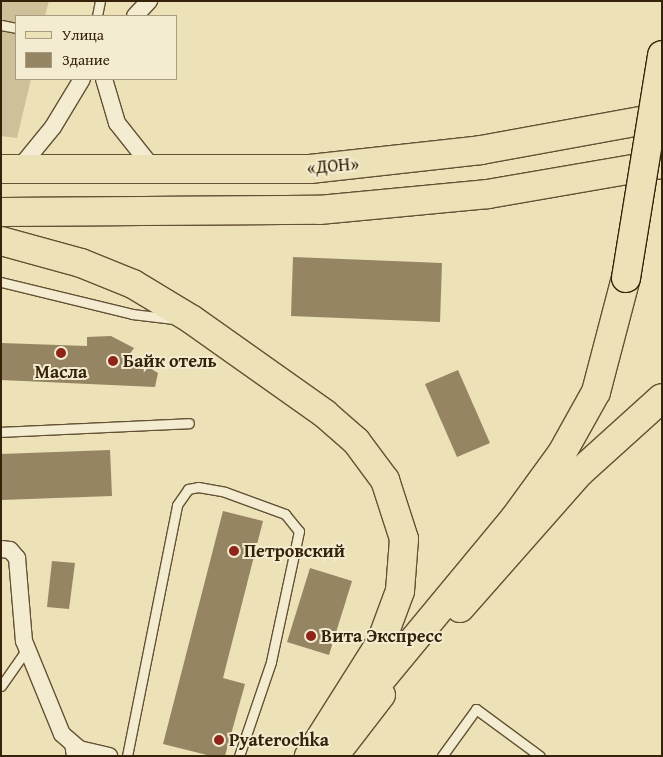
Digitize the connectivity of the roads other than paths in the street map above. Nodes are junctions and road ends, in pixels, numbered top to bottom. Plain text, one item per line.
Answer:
1 (100, 1) edge
2 (149, 1) edge
3 (97, 15) edge
4 (136, 15) edge
5 (1, 25) edge
6 (15, 28) edge
7 (662, 54) edge
8 (81, 80) edge
9 (104, 80) edge
10 (662, 117) edge
11 (662, 129) edge
12 (662, 164) edge
13 (9, 170) edge
14 (156, 173) junction
15 (1, 212) edge
16 (1, 241) edge
17 (632, 279) junction
18 (1, 282) edge
19 (191, 319) junction
20 (662, 398) edge
21 (189, 423) dead end
22 (1, 432) edge
23 (1, 549) edge
24 (438, 630) junction
25 (27, 649) junction
26 (1, 686) edge
27 (70, 749) edge
28 (109, 756) edge
29 (127, 756) edge
30 (239, 756) edge
31 (309, 756) edge
32 (321, 756) edge
33 (335, 756) edge
34 (442, 756) edge
35 (540, 756) edge

1 - 3 lane
2 - 4 street
5 - 6 lane
7 - 17 highway, bridge
8 - 13 street
9 - 14 street
10 - 14 highway, «ДОН»
11 - 17 highway
12 - 15 highway
13 - 14 highway, «ДОН»
16 - 19 highway
17 - 24 highway
17 - 32 highway
18 - 19 lane
19 - 31 highway
20 - 24 highway
21 - 22 lane
23 - 25 street
24 - 33 main road
25 - 26 lane
25 - 27 street
27 - 28 street
29 - 30 lane
34 - 35 lane

